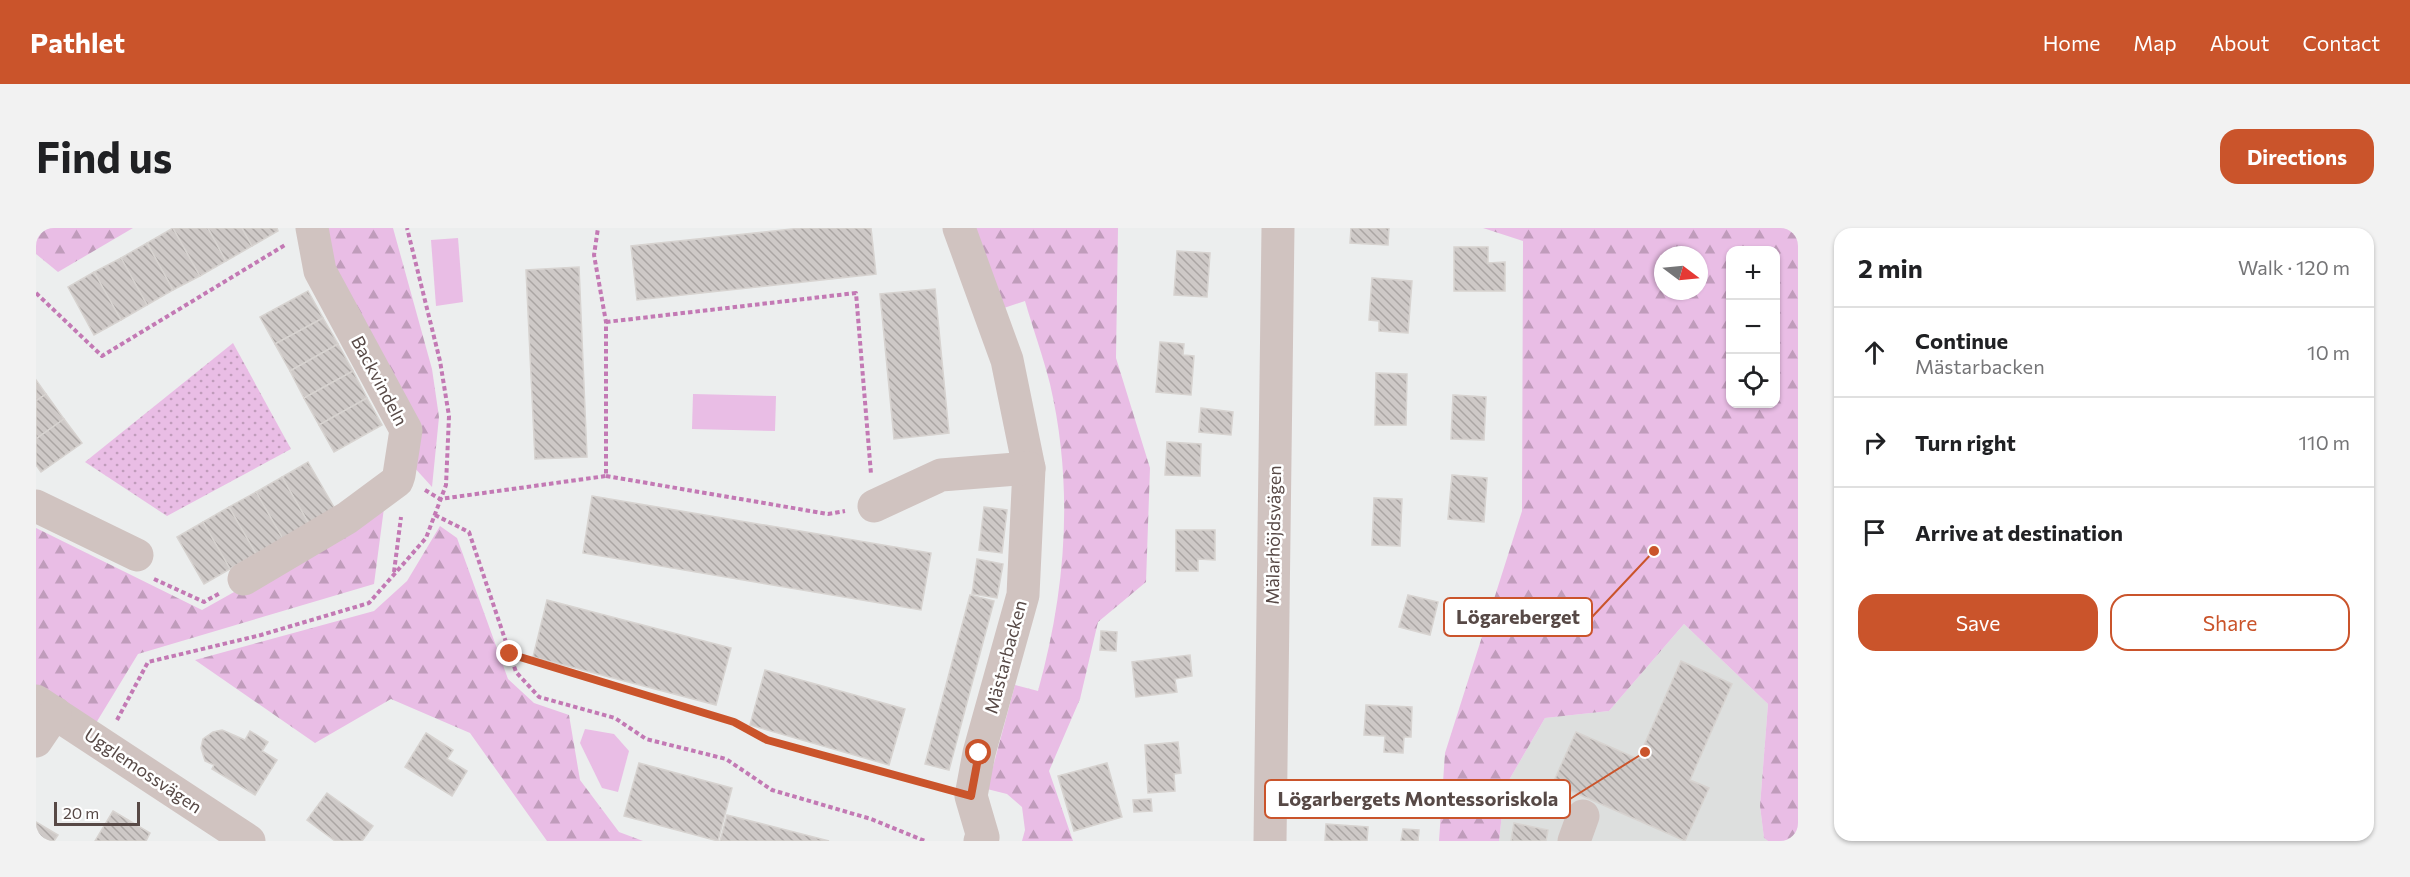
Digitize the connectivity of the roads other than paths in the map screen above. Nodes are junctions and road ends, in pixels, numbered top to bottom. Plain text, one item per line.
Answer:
1 (959, 228) edge
2 (1278, 228) edge
3 (312, 229) edge
4 (1029, 468) junction
5 (36, 506) edge
6 (874, 506) road end
7 (137, 555) road end
8 (244, 579) road end
9 (45, 707) edge
10 (36, 741) edge
11 (249, 841) edge
12 (980, 841) edge
13 (1270, 841) edge

1 - 4 street, Mästarbacken
2 - 13 street, Mälarhöjdsvägen
3 - 8 street, Backvindeln
4 - 6 street
4 - 12 street, Mästarbacken
5 - 7 street
9 - 10 street
9 - 11 street, Ugglemossvägen

